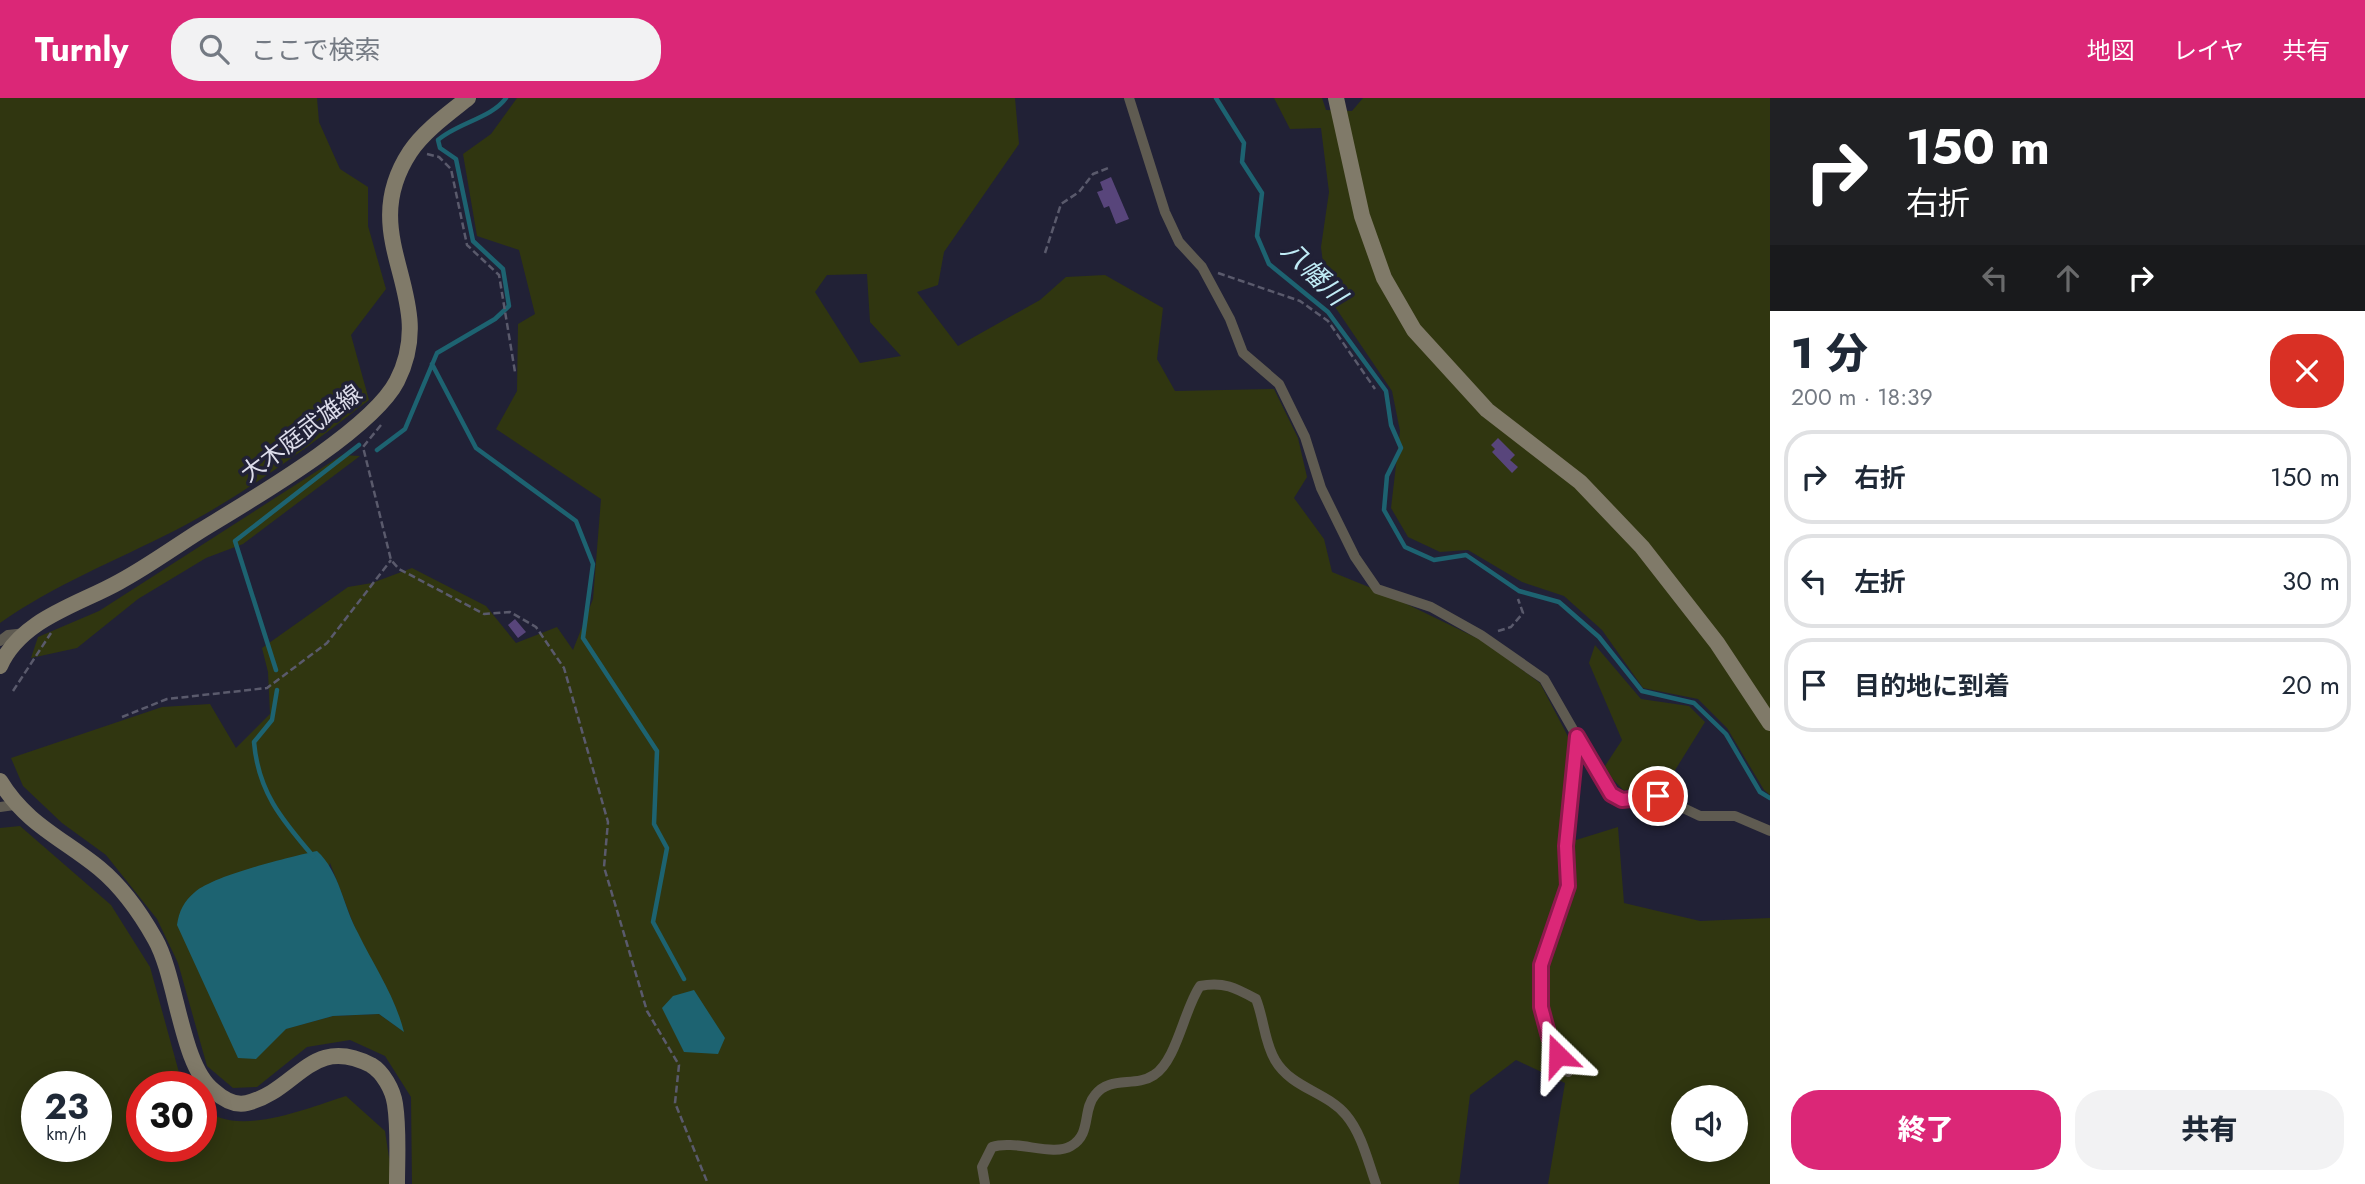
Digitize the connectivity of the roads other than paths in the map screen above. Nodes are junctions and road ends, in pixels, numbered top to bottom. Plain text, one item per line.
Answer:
1 (468, 98) edge
2 (1129, 98) edge
3 (1336, 98) edge
4 (26, 633) junction
5 (0, 640) edge
6 (0, 666) edge
7 (1770, 723) edge
8 (1577, 736) junction
9 (0, 782) edge
10 (7, 806) edge
11 (1770, 831) edge
12 (1568, 1072) dead end
13 (397, 1184) edge
14 (985, 1184) edge
15 (1376, 1184) edge

1 - 4 main road, 大木庭武雄線
2 - 8 street
3 - 7 main road
4 - 5 street
4 - 6 main road, 大木庭武雄線
8 - 11 street
8 - 12 street
9 - 10 main road
10 - 13 main road
14 - 15 street

